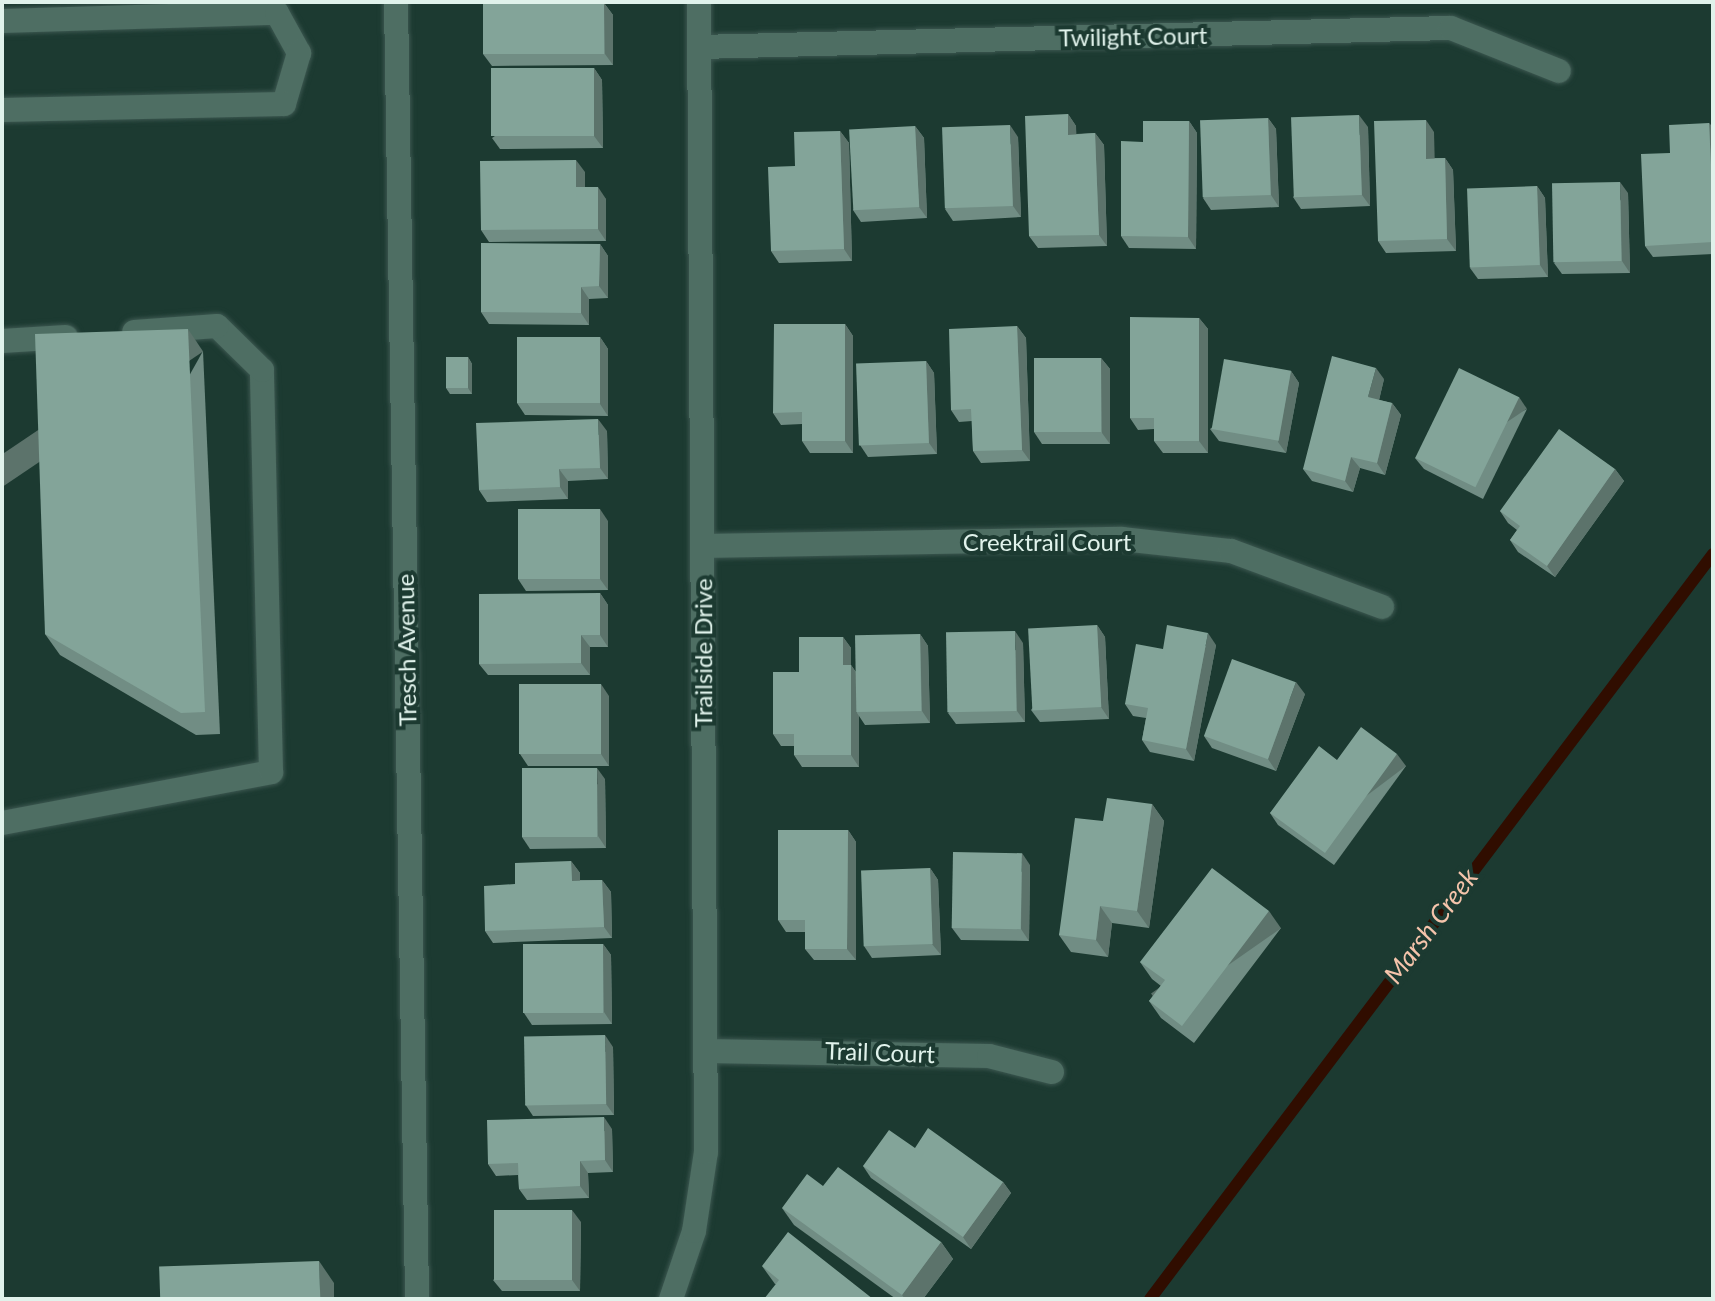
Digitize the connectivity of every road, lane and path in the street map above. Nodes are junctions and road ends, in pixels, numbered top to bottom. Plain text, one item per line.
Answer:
1 (396, 2) edge
2 (699, 2) edge
3 (2, 21) edge
4 (699, 47) junction
5 (1559, 71) dead end
6 (2, 110) edge
7 (2, 341) edge
8 (702, 546) junction
9 (1382, 607) dead end
10 (12, 822) edge
11 (705, 1051) junction
12 (1052, 1072) dead end
13 (417, 1299) edge
14 (671, 1299) edge

1 - 13 street, Tresch Avenue
2 - 4 street, Trailside Drive
3 - 6 street
4 - 5 street, Twilight Court
4 - 8 street, Trailside Drive
7 - 10 street
8 - 9 street, Creektrail Court
8 - 11 street, Trailside Drive
11 - 12 street, Trail Court
11 - 14 street, Trailside Drive

